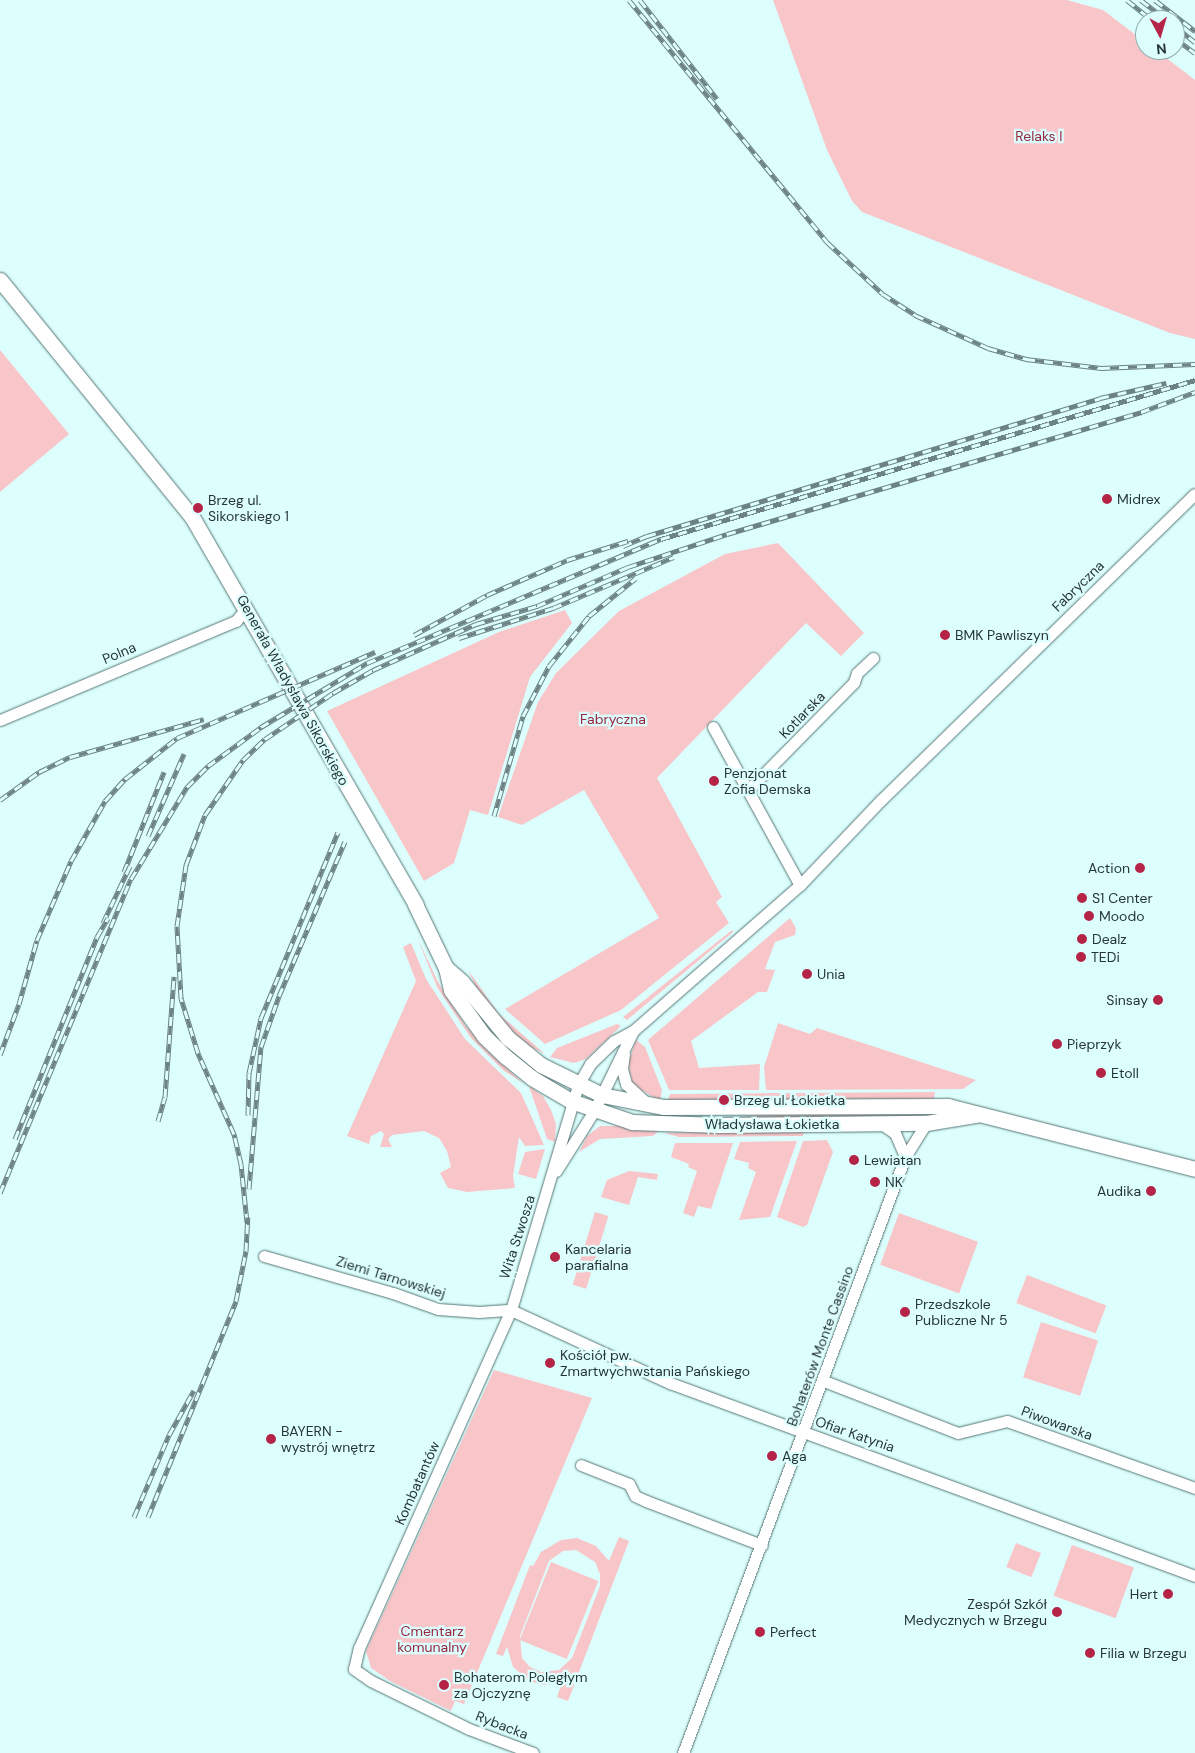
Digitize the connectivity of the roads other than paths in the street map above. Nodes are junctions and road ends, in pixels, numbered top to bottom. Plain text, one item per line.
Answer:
1 (0, 280) edge
2 (1195, 494) edge
3 (246, 608) junction
4 (873, 658) dead end
5 (0, 720) edge
6 (713, 727) dead end
7 (748, 790) junction
8 (800, 885) junction
9 (446, 968) junction
10 (633, 1030) junction
11 (625, 1046) junction
12 (578, 1085) junction
13 (602, 1095) junction
14 (571, 1101) junction
15 (652, 1106) junction
16 (594, 1111) junction
17 (976, 1115) junction
18 (926, 1123) junction
19 (880, 1124) junction
20 (905, 1156) junction
21 (1195, 1169) edge
22 (554, 1173) junction
23 (264, 1256) dead end
24 (511, 1310) junction
25 (824, 1381) junction
26 (804, 1432) junction
27 (581, 1465) dead end
28 (1195, 1488) edge
29 (762, 1545) junction
30 (1195, 1576) edge
31 (354, 1669) joint
32 (533, 1753) edge
33 (683, 1753) edge

1 - 3 main road, Generała Władysława Sikorskiego
2 - 8 street, Fabryczna
3 - 5 street, Polna
3 - 9 main road, Generała Władysława Sikorskiego
4 - 7 street, Kotlarska
6 - 7 street
7 - 8 street
8 - 10 street, Fabryczna
9 - 12 main road
9 - 14 main road, Generała Władysława Sikorskiego
10 - 11 street, Fabryczna
10 - 12 street, Fabryczna
11 - 13 street, Fabryczna
11 - 15 street, Fabryczna
12 - 13 main road
12 - 14 street, Wita Stwosza
13 - 15 main road, Władysława Łokietka
13 - 16 street, Fabryczna
14 - 16 main road, Władysława Łokietka
14 - 22 street, Wita Stwosza
15 - 17 main road, Władysława Łokietka
16 - 19 main road, Władysława Łokietka
16 - 22 street, Wita Stwosza
17 - 18 main road, Władysława Łokietka
17 - 21 main road, Władysława Łokietka
18 - 19 main road, Władysława Łokietka
18 - 20 street, Bohaterów Monte Cassino
19 - 20 street
20 - 25 street, Bohaterów Monte Cassino
22 - 24 street, Wita Stwosza
23 - 24 street, Ziemi Tarnowskiej
24 - 26 street, Ofiar Katynia
24 - 31 street, Kombatantów
25 - 26 street, Bohaterów Monte Cassino
25 - 28 street, Piwowarska
26 - 29 street, Bohaterów Monte Cassino
26 - 30 street, Ofiar Katynia
27 - 29 street
29 - 33 street, Bohaterów Monte Cassino
31 - 32 street, Rybacka

